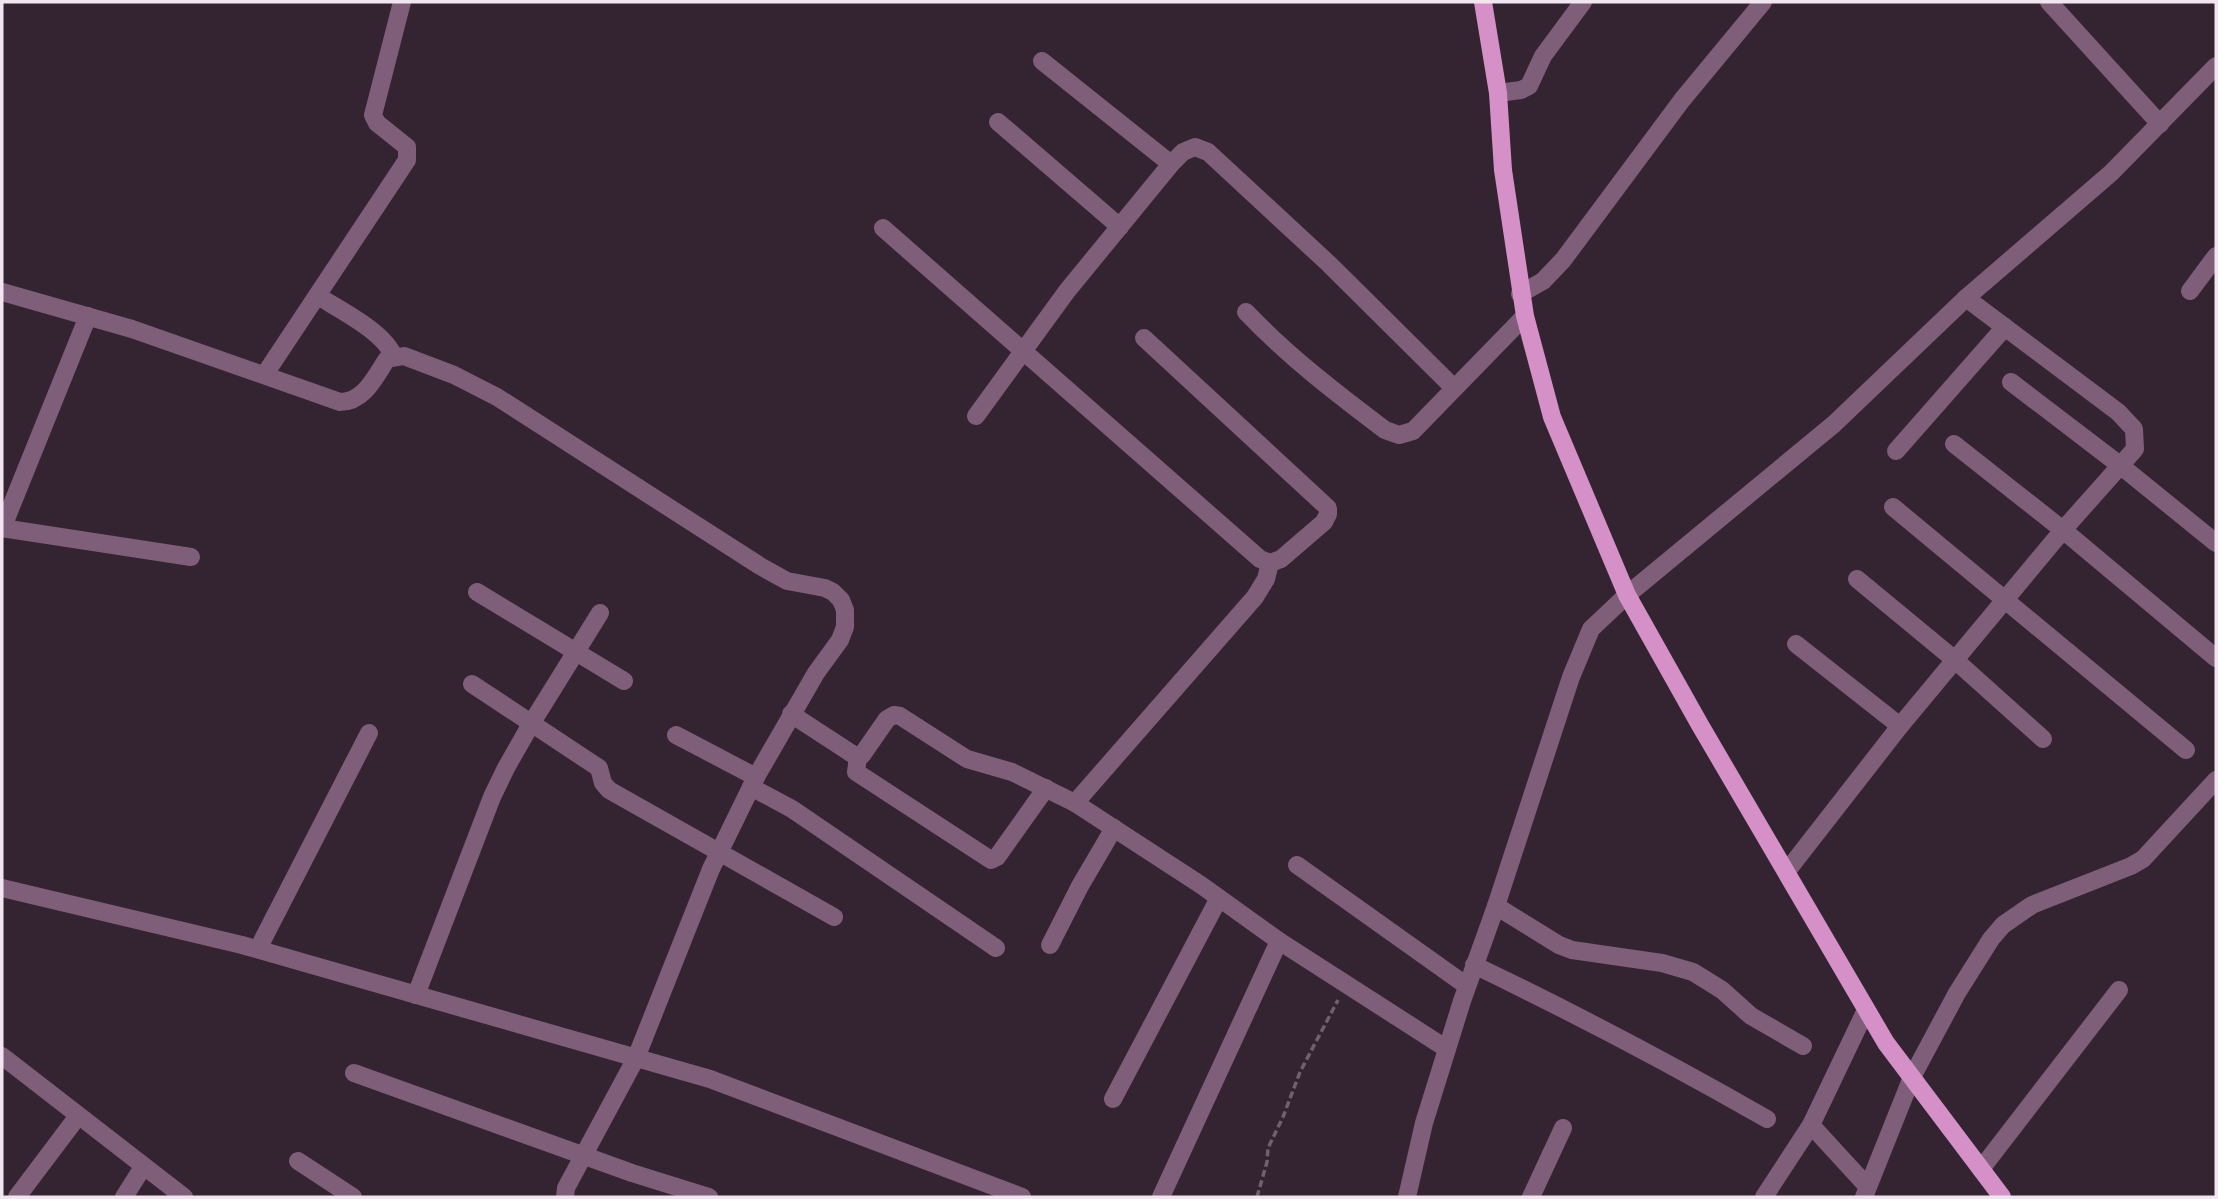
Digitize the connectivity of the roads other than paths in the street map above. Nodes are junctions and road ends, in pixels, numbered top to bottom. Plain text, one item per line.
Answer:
1 (402, 2) edge
2 (1483, 2) edge
3 (1583, 2) edge
4 (1763, 2) edge
5 (2049, 2) edge
6 (1042, 61) dead end
7 (2216, 66) edge
8 (1498, 93) junction
9 (998, 122) dead end
10 (2161, 124) junction
11 (1171, 164) junction
12 (1120, 227) junction
13 (883, 228) dead end
14 (2216, 256) edge
15 (2190, 291) dead end
16 (2, 292) edge
17 (1520, 294) junction
18 (318, 296) junction
19 (1966, 298) junction
20 (1246, 312) dead end
21 (88, 316) junction
22 (1525, 316) junction
23 (2005, 327) junction
24 (1144, 338) dead end
25 (1024, 350) junction
26 (394, 356) junction
27 (265, 374) junction
28 (2011, 382) dead end
29 (1454, 388) junction
30 (976, 416) dead end
31 (1954, 444) dead end
32 (1896, 451) dead end
33 (2121, 466) junction
34 (1893, 507) dead end
35 (2, 528) edge
36 (2063, 530) junction
37 (2216, 543) edge
38 (191, 557) dead end
39 (1270, 563) junction
40 (1857, 579) dead end
41 (477, 592) dead end
42 (1627, 595) junction
43 (2006, 599) junction
44 (600, 613) dead end
45 (1796, 645) dead end
46 (575, 652) junction
47 (2216, 658) edge
48 (1955, 660) junction
49 (624, 681) dead end
50 (472, 684) dead end
51 (792, 714) junction
52 (531, 724) junction
53 (1900, 726) junction
54 (369, 733) dead end
55 (676, 735) dead end
56 (2043, 739) dead end
57 (2186, 750) dead end
58 (858, 757) junction
59 (2216, 780) edge
60 (753, 782) junction
61 (1046, 788) junction
62 (1075, 803) junction
63 (1114, 828) junction
64 (720, 851) junction
65 (1297, 866) dead end
66 (1787, 871) junction
67 (2, 888) edge
68 (1219, 898) junction
69 (1496, 906) junction
70 (834, 917) dead end
71 (1279, 942) junction
72 (1050, 945) dead end
73 (996, 948) dead end
74 (258, 949) junction
75 (1475, 965) junction
76 (1467, 986) junction
77 (2119, 990) dead end
78 (416, 995) junction
79 (1866, 1010) junction
80 (1803, 1046) dead end
81 (1447, 1049) junction
82 (2, 1056) edge
83 (636, 1058) junction
84 (354, 1073) dead end
85 (1912, 1077) junction
86 (1113, 1099) dead end
87 (78, 1116) junction
88 (1767, 1119) dead end
89 (1811, 1125) junction
90 (1563, 1128) dead end
91 (584, 1155) junction
92 (298, 1161) dead end
93 (143, 1167) junction
94 (1981, 1168) junction
95 (1865, 1192) edge
96 (17, 1197) edge
97 (124, 1197) edge
98 (184, 1197) edge
99 (353, 1197) edge
100 (565, 1197) edge
101 (709, 1197) edge
102 (1022, 1197) edge
103 (1161, 1197) edge
104 (1407, 1197) edge
105 (1531, 1197) edge
106 (1764, 1197) edge
107 (2002, 1197) edge

1 - 18 street
2 - 8 main road
3 - 8 street
4 - 17 street
5 - 10 street
6 - 11 street
7 - 10 street
8 - 17 main road
9 - 12 street
10 - 19 street
11 - 12 street
11 - 29 street
12 - 25 street
13 - 25 street
14 - 15 street
16 - 21 street
17 - 22 main road
18 - 26 street
18 - 27 street
19 - 23 street
19 - 42 street
20 - 29 street
21 - 27 street
21 - 35 street
22 - 29 street
22 - 42 main road
23 - 32 street
23 - 33 street
24 - 39 street
25 - 30 street
25 - 39 street
26 - 27 street
26 - 51 street
28 - 33 street
31 - 36 street
33 - 36 street
33 - 37 street
34 - 43 street
35 - 38 street
36 - 43 street
36 - 47 street
39 - 62 street
40 - 48 street
41 - 46 street
42 - 66 main road
42 - 69 street
43 - 48 street
43 - 57 street
44 - 46 street
45 - 53 street
46 - 49 street
46 - 52 street
48 - 53 street
48 - 56 street
50 - 52 street
51 - 58 street
51 - 60 street
52 - 64 street
52 - 78 street
53 - 66 street
54 - 74 street
55 - 60 street
58 - 61 street
58 - 61 street
59 - 85 street
60 - 64 street
60 - 73 street
61 - 62 street
62 - 63 street
63 - 68 street
63 - 72 street
64 - 70 street
64 - 83 street
65 - 76 street
66 - 79 main road
67 - 74 street
68 - 71 street
68 - 86 street
69 - 75 street
69 - 80 street
71 - 81 street
71 - 103 street
74 - 78 street
75 - 76 street
75 - 88 street
76 - 81 street
77 - 94 street
78 - 83 street
79 - 85 main road
79 - 89 street
81 - 104 street
82 - 87 street
83 - 91 street
83 - 102 street
84 - 91 street
85 - 94 main road
85 - 95 street
87 - 93 street
87 - 96 street
89 - 95 street
89 - 106 street
90 - 105 street
91 - 100 street
91 - 101 street
92 - 99 street
93 - 97 street
93 - 98 street
94 - 107 main road

